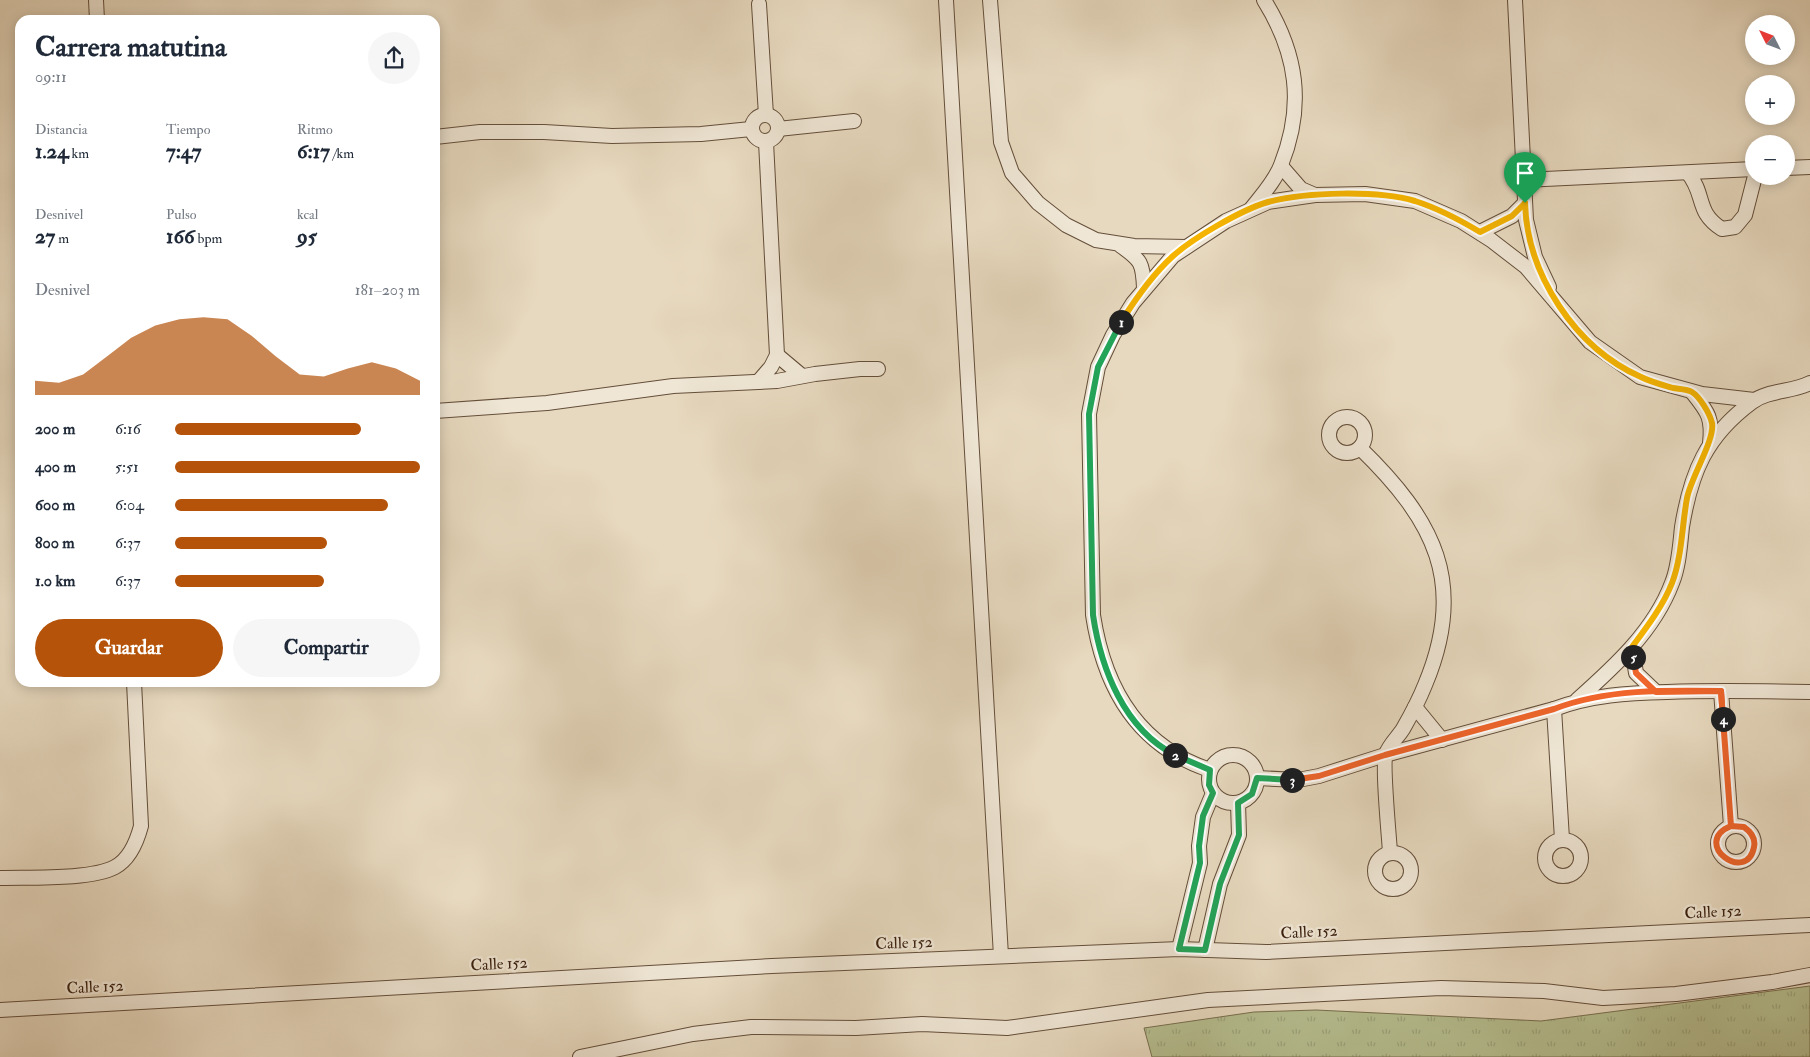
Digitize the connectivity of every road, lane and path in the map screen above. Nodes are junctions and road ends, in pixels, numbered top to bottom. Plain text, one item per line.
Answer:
1 (96, 0) edge
2 (946, 0) edge
3 (990, 0) edge
4 (1264, 0) edge
5 (1515, 0) edge
6 (758, 1) edge
7 (97, 15) edge
8 (766, 115) junction
9 (854, 121) dead end
10 (751, 128) junction
11 (778, 129) junction
12 (440, 136) edge
13 (766, 142) junction
14 (1281, 166) junction
15 (1810, 167) edge
16 (1795, 168) edge
17 (1745, 170) edge
18 (1688, 173) junction
19 (1524, 180) junction
20 (1753, 185) edge
21 (1315, 196) junction
22 (1525, 203) junction
23 (1251, 210) junction
24 (1480, 232) junction
25 (1118, 244) junction
26 (1186, 247) junction
27 (1144, 288) junction
28 (1558, 306) junction
29 (777, 355) junction
30 (878, 369) dead end
31 (802, 376) junction
32 (758, 382) junction
33 (1809, 384) edge
34 (1692, 392) junction
35 (1754, 400) junction
36 (440, 410) edge
37 (1710, 443) junction
38 (1360, 448) dead end
39 (1632, 647) junction
40 (134, 687) edge
41 (1721, 691) junction
42 (1656, 692) junction
43 (1810, 692) edge
44 (1577, 700) junction
45 (1415, 707) junction
46 (1554, 709) junction
47 (1442, 740) junction
48 (1385, 755) junction
49 (1210, 770) junction
50 (1257, 778) junction
51 (1213, 793) junction
52 (1238, 803) junction
53 (1731, 826) dead end
54 (1562, 839) dead end
55 (1390, 852) dead end
56 (0, 878) edge
57 (1810, 925) edge
58 (1179, 949) junction
59 (1205, 950) junction
60 (1001, 956) junction
61 (1810, 975) edge
62 (0, 1010) edge
63 (580, 1057) edge

1 - 7 street
2 - 60 street
3 - 25 street
4 - 14 street
5 - 19 street
6 - 8 street
8 - 10 street
8 - 11 street
9 - 11 street
10 - 12 street
10 - 13 street
11 - 13 street
13 - 29 street
14 - 21 street
14 - 23 street
15 - 16 street
17 - 18 street
18 - 19 street
18 - 20 street
19 - 22 street
21 - 23 street
21 - 24 street
22 - 24 street
22 - 28 street
23 - 26 street
24 - 28 street
25 - 26 street
25 - 27 street
26 - 27 street
27 - 49 street
28 - 34 street
29 - 31 street
29 - 32 street
30 - 31 street
31 - 32 street
32 - 36 street
33 - 35 street
34 - 35 street
34 - 37 street
35 - 37 street
37 - 39 street
38 - 45 street
39 - 42 street
39 - 44 street
40 - 56 street
41 - 42 street
41 - 43 street
41 - 53 street
42 - 44 street
44 - 46 street
45 - 47 street
45 - 48 street
46 - 47 street
46 - 54 street
47 - 48 street
48 - 50 street
48 - 55 street
49 - 50 street
49 - 51 street
50 - 52 street
51 - 52 street
51 - 58 street
52 - 59 street
57 - 59 street, Calle 152
58 - 59 street, Calle 152
58 - 60 street, Calle 152
60 - 62 street, Calle 152
61 - 63 street

